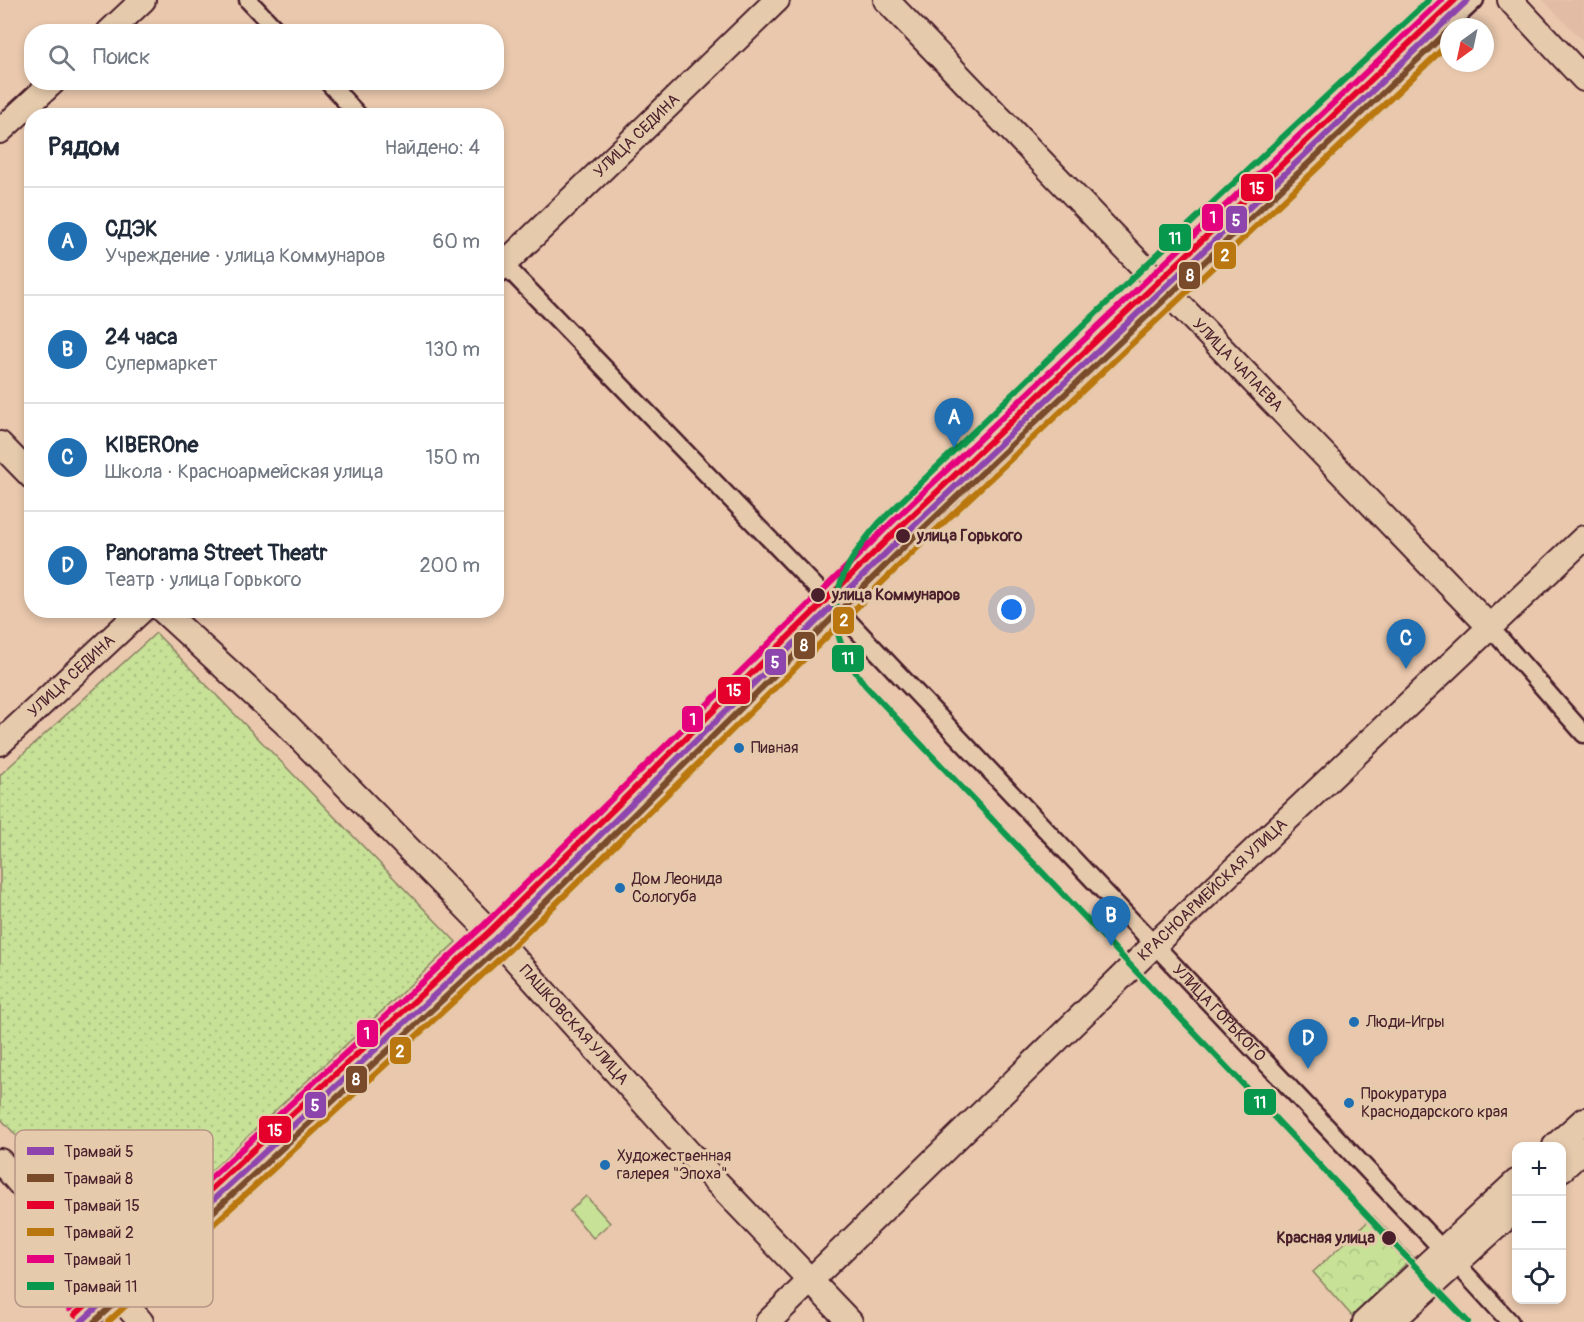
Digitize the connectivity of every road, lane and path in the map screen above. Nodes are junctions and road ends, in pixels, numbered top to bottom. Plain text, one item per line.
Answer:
1 (143, 0) edge
2 (248, 0) edge
3 (777, 0) edge
4 (886, 0) edge
5 (1475, 0) edge
6 (1510, 0) edge
7 (118, 24) edge
8 (270, 24) edge
9 (1584, 79) edge
10 (44, 90) edge
11 (335, 90) edge
12 (25, 108) edge
13 (352, 108) edge
14 (24, 109) edge
15 (0, 131) edge
16 (504, 260) edge
17 (504, 270) edge
18 (1166, 290) junction
19 (0, 444) edge
20 (24, 469) edge
21 (1584, 538) edge
22 (837, 609) junction
23 (133, 618) edge
24 (171, 618) edge
25 (1489, 626) junction
26 (1584, 734) edge
27 (0, 743) edge
28 (500, 942) junction
29 (1154, 945) junction
30 (1584, 1120) edge
31 (1559, 1142) edge
32 (1584, 1149) edge
33 (0, 1161) edge
34 (1566, 1165) edge
35 (15, 1178) edge
36 (1512, 1186) edge
37 (213, 1207) edge
38 (1512, 1212) edge
39 (1449, 1257) junction
40 (811, 1281) junction
41 (104, 1307) edge
42 (128, 1307) edge
43 (88, 1322) edge
44 (141, 1322) edge
45 (768, 1322) edge
46 (850, 1322) edge
47 (1365, 1322) edge
48 (1391, 1322) edge
49 (1510, 1322) edge

1 - 7 street
2 - 8 street
3 - 16 street, УЛИЦА СЕДИНА
4 - 18 street, УЛИЦА ЧАПАЕВА
5 - 18 street
6 - 9 street
10 - 12 street
11 - 13 street
14 - 15 street
17 - 22 street, УЛИЦА ГОРЬКОГО
18 - 22 street
18 - 25 street, УЛИЦА ЧАПАЕВА
19 - 20 street
21 - 25 street, КРАСНОАРМЕЙСКАЯ УЛИЦА
22 - 28 street
22 - 29 street, УЛИЦА ГОРЬКОГО
23 - 27 street, УЛИЦА СЕДИНА
24 - 28 street, ПАШКОВСКАЯ УЛИЦА
25 - 26 street, УЛИЦА ЧАПАЕВА
25 - 29 street, КРАСНОАРМЕЙСКАЯ УЛИЦА
28 - 37 street
28 - 40 street, ПАШКОВСКАЯ УЛИЦА
29 - 39 street, УЛИЦА ГОРЬКОГО
29 - 40 street, КРАСНОАРМЕЙСКАЯ УЛИЦА
30 - 31 street
32 - 34 street
33 - 35 street
36 - 39 street
38 - 39 street
39 - 47 street
39 - 48 street
39 - 49 street, УЛИЦА ГОРЬКОГО
40 - 45 street, КРАСНОАРМЕЙСКАЯ УЛИЦА
40 - 46 street, ПАШКОВСКАЯ УЛИЦА
41 - 43 street
42 - 44 street

